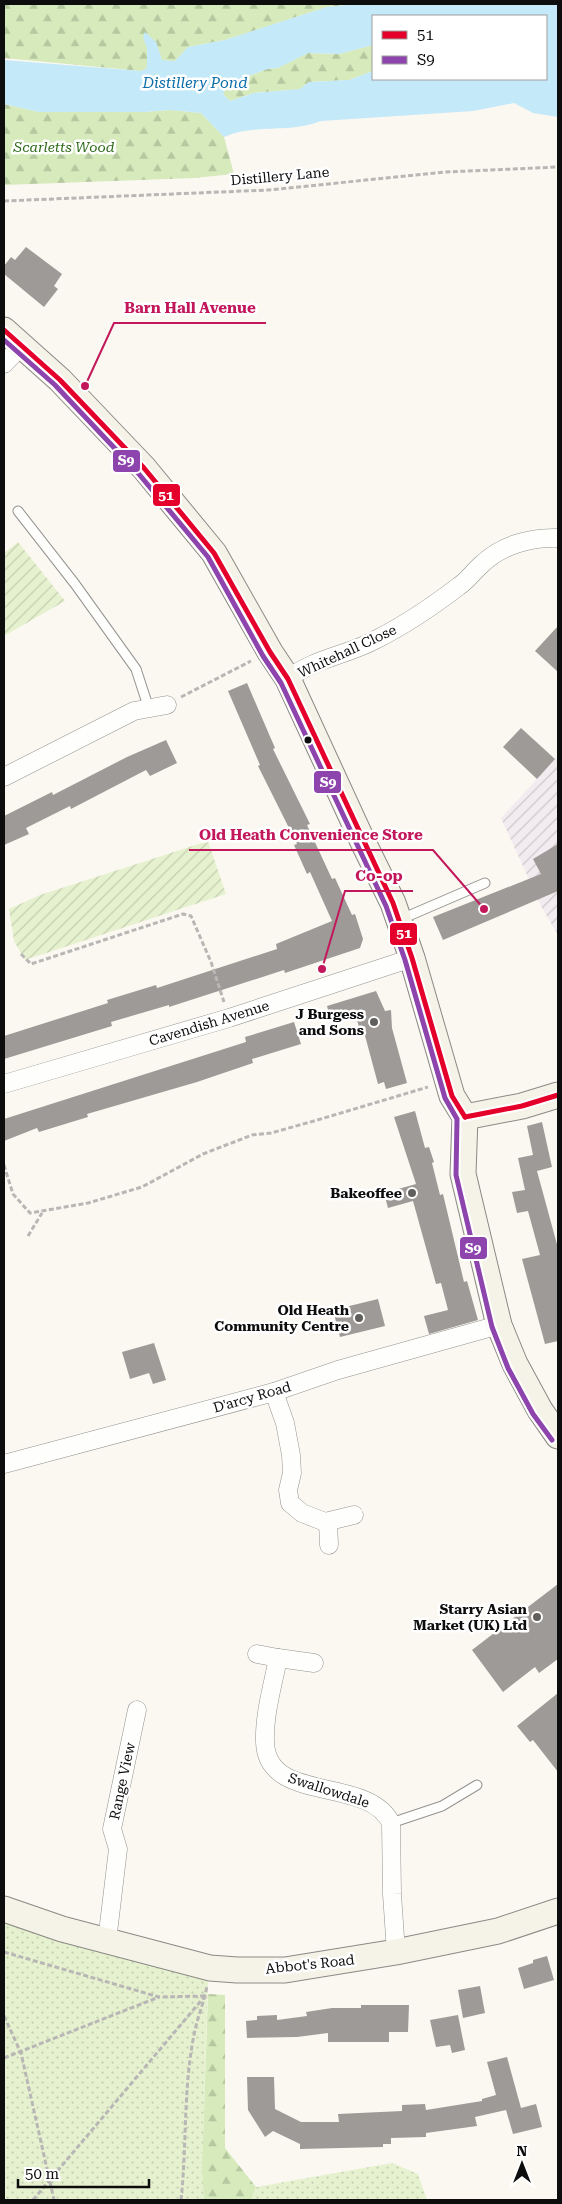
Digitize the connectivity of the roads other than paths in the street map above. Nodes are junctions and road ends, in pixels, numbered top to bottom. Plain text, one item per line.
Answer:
1 (12, 338) edge
2 (4, 364) edge
3 (18, 511) dead end
4 (558, 538) edge
5 (288, 679) junction
6 (166, 705) road end
7 (149, 709) junction
8 (4, 777) edge
9 (485, 883) dead end
10 (399, 920) junction
11 (412, 958) junction
12 (4, 1084) edge
13 (558, 1095) edge
14 (465, 1117) junction
15 (499, 1325) junction
16 (274, 1392) junction
17 (558, 1436) edge
18 (4, 1464) edge
19 (354, 1515) dead end
20 (325, 1522) junction
21 (329, 1545) dead end
22 (257, 1654) dead end
23 (278, 1658) junction
24 (314, 1662) dead end
25 (137, 1710) dead end
26 (477, 1785) dead end
27 (391, 1823) junction
28 (4, 1909) edge
29 (558, 1911) edge
30 (107, 1941) junction
31 (396, 1952) junction

1 - 2 street
1 - 5 street
3 - 7 lane
4 - 5 street, Whitehall Close
5 - 10 street
6 - 7 street
7 - 8 street
9 - 10 lane
10 - 11 street
11 - 12 street, Cavendish Avenue
11 - 14 street
13 - 14 street
14 - 15 street
15 - 16 street, D'arcy Road
15 - 17 street
16 - 18 street, D'arcy Road
16 - 20 street
19 - 20 street
20 - 21 street
22 - 23 street
23 - 24 street
23 - 27 street, Swallowdale
25 - 30 street, Range View
26 - 27 lane
27 - 31 street
28 - 30 street, Abbot's Road
29 - 31 street, Abbot's Road
30 - 31 street, Abbot's Road

